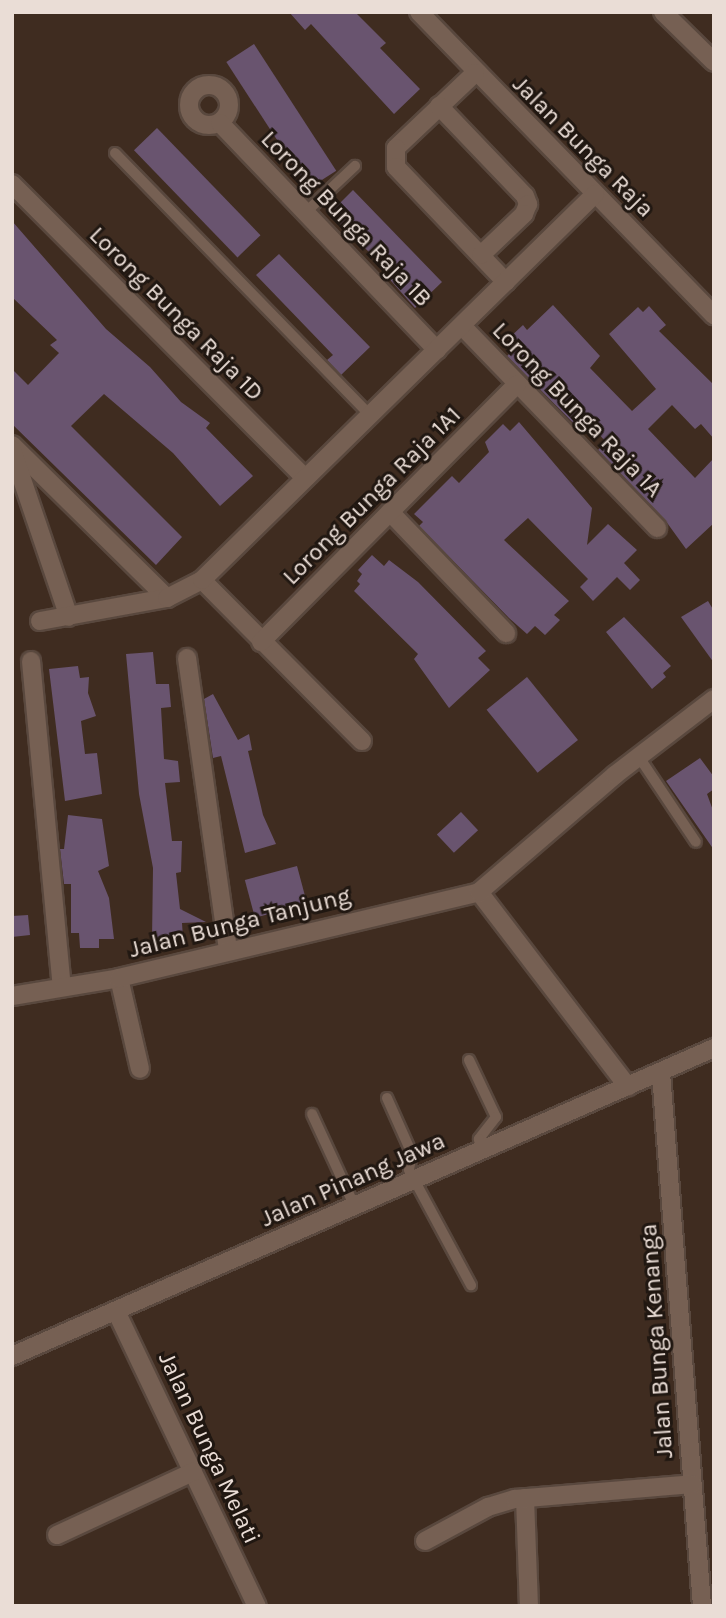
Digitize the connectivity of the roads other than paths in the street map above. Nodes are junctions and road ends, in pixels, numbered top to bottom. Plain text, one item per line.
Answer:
1 (419, 12) edge
2 (663, 12) edge
3 (714, 62) edge
4 (475, 73) junction
5 (439, 106) junction
6 (220, 123) dead end
7 (115, 153) dead end
8 (355, 166) dead end
9 (12, 184) edge
10 (595, 194) junction
11 (307, 211) junction
12 (481, 255) junction
13 (506, 282) junction
14 (714, 315) edge
15 (462, 326) junction
16 (437, 350) junction
17 (517, 384) junction
18 (371, 416) junction
19 (12, 448) edge
20 (305, 478) junction
21 (390, 512) junction
22 (657, 528) dead end
23 (202, 580) junction
24 (167, 598) junction
25 (69, 617) junction
26 (40, 621) dead end
27 (506, 633) dead end
28 (261, 642) junction
29 (187, 658) dead end
30 (31, 661) dead end
31 (714, 699) edge
32 (362, 741) dead end
33 (639, 757) junction
34 (696, 842) dead end
35 (479, 892) junction
36 (228, 950) junction
37 (119, 978) junction
38 (62, 986) junction
39 (12, 996) edge
40 (714, 1048) edge
41 (469, 1060) dead end
42 (140, 1069) dead end
43 (662, 1073) junction
44 (628, 1087) junction
45 (387, 1098) dead end
46 (312, 1114) dead end
47 (481, 1150) junction
48 (415, 1181) junction
49 (355, 1207) junction
50 (471, 1285) dead end
51 (116, 1311) junction
52 (12, 1356) edge
53 (193, 1472) junction
54 (692, 1484) junction
55 (525, 1498) junction
56 (57, 1535) dead end
57 (425, 1541) dead end
58 (257, 1606) edge
59 (529, 1606) edge
60 (702, 1606) edge

1 - 4 street, Jalan Bunga Raja
2 - 3 street
4 - 5 street
4 - 10 street, Jalan Bunga Raja
5 - 12 street
5 - 12 street
6 - 11 street, Lorong Bunga Raja 1B
7 - 18 lane
8 - 11 lane
9 - 20 street, Lorong Bunga Raja 1D
10 - 13 street
10 - 14 street, Jalan Bunga Raja
11 - 16 street, Lorong Bunga Raja 1B
12 - 13 street
13 - 15 street
15 - 16 street
15 - 17 street, Lorong Bunga Raja 1A
16 - 18 street
17 - 21 street, Lorong Bunga Raja 1A1
17 - 22 street, Lorong Bunga Raja 1A
18 - 20 street
19 - 24 street
19 - 25 street
20 - 23 street
21 - 27 street
21 - 28 street, Lorong Bunga Raja 1A1
23 - 24 street
23 - 28 street
24 - 25 street
25 - 26 street
28 - 32 street
29 - 36 street
30 - 38 street
31 - 33 street
33 - 34 lane
33 - 35 street
35 - 36 street, Jalan Bunga Tanjung
35 - 44 street
36 - 37 street, Jalan Bunga Tanjung
37 - 38 street, Jalan Bunga Tanjung
37 - 42 street
38 - 39 street, Jalan Bunga Tanjung
40 - 43 street, Jalan Pinang Jawa
41 - 47 lane
43 - 44 street, Jalan Pinang Jawa
43 - 54 street, Jalan Bunga Kenanga
44 - 47 street, Jalan Pinang Jawa
45 - 48 lane
46 - 49 lane
47 - 48 street, Jalan Pinang Jawa
48 - 49 street, Jalan Pinang Jawa
48 - 50 lane
49 - 51 street, Jalan Pinang Jawa
51 - 52 street, Jalan Pinang Jawa
51 - 53 street, Jalan Bunga Melati
53 - 56 street
53 - 58 street, Jalan Bunga Melati
54 - 55 street
54 - 60 street, Jalan Bunga Kenanga
55 - 57 street
55 - 59 street

